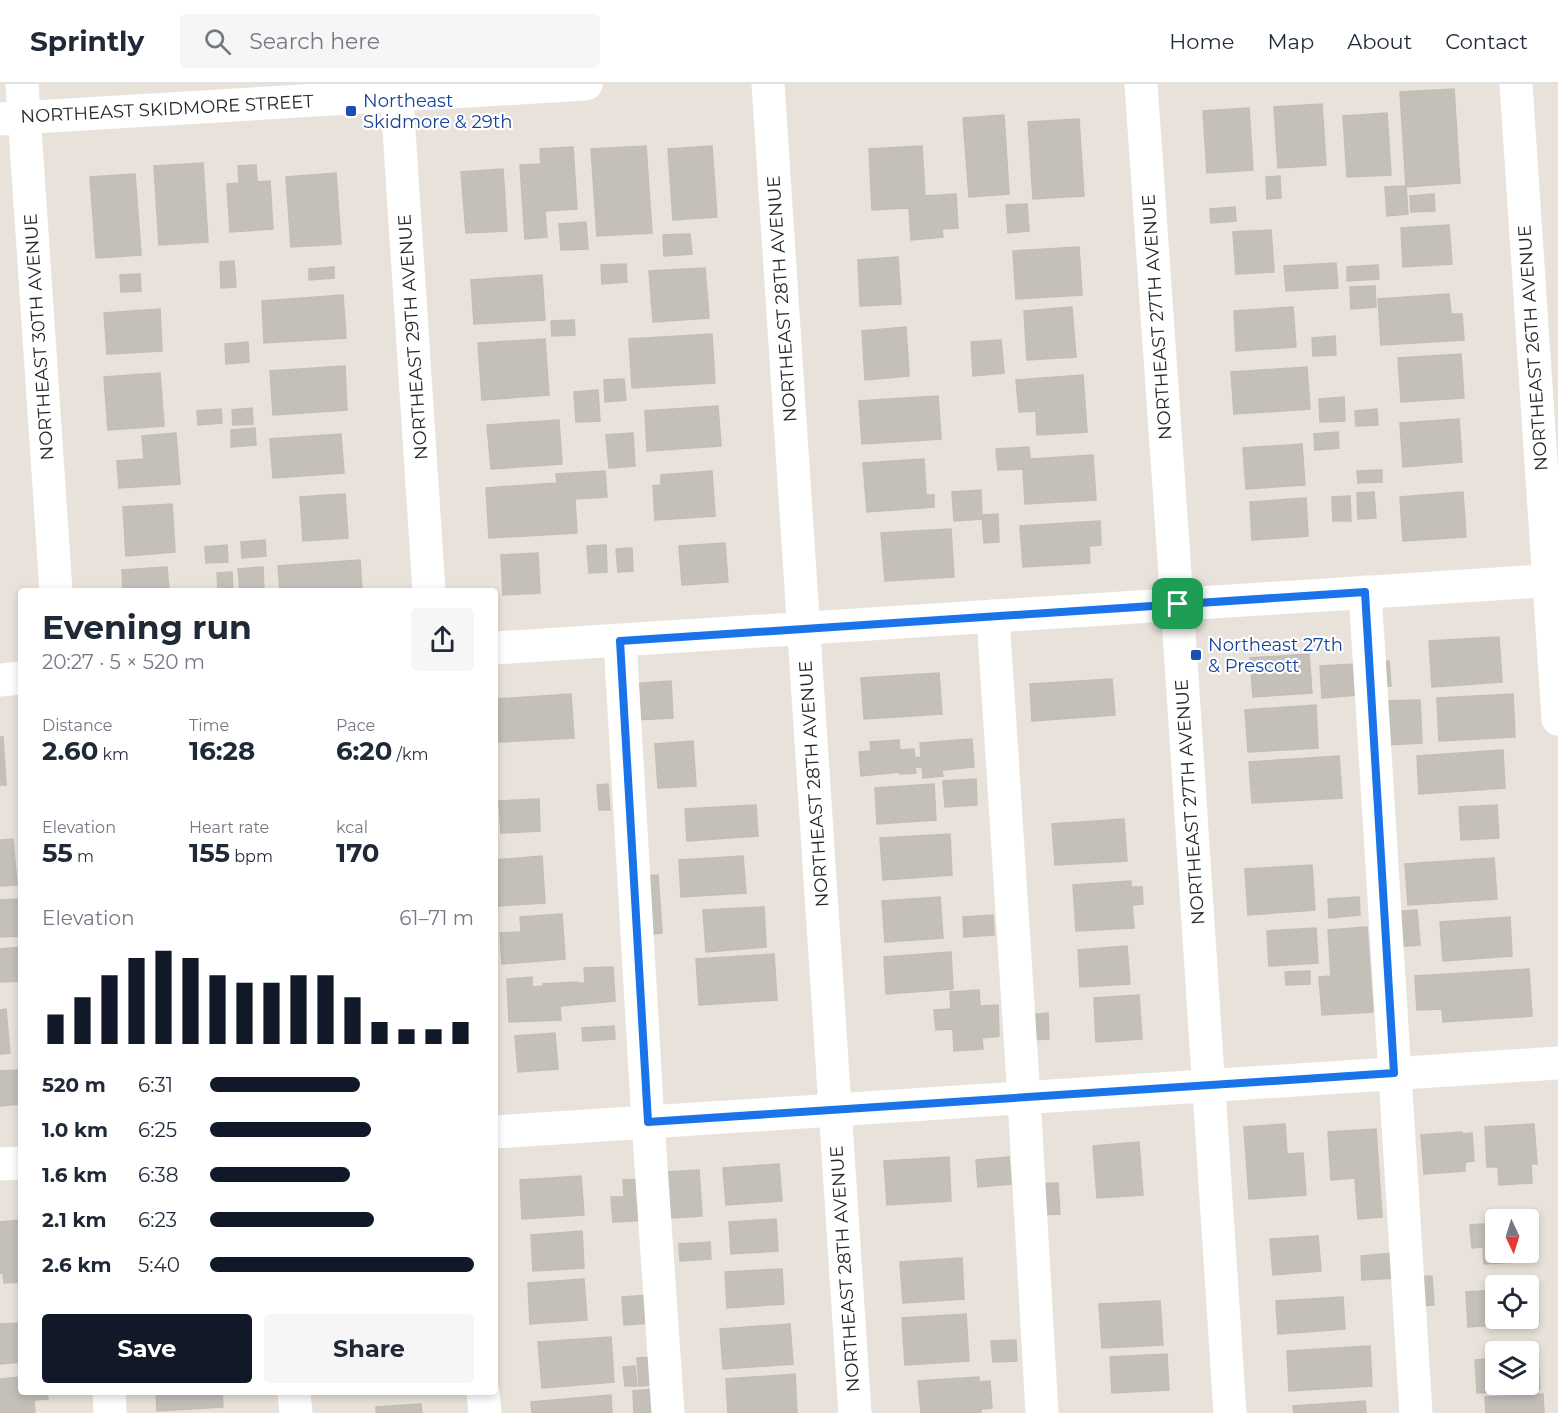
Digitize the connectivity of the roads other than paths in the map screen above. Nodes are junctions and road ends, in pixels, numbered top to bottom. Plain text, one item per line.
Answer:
1 (22, 84) edge
2 (586, 84) edge
3 (768, 84) edge
4 (1141, 84) edge
5 (1516, 84) edge
6 (397, 90) edge
7 (12, 119) edge
8 (1554, 580) edge
9 (56, 588) edge
10 (429, 588) edge
11 (1365, 592) junction
12 (1178, 604) junction
13 (993, 616) junction
14 (805, 629) junction
15 (620, 641) junction
16 (498, 648) edge
17 (18, 678) edge
18 (0, 680) edge
19 (1558, 719) edge
20 (1558, 1063) edge
21 (1394, 1073) junction
22 (1209, 1086) junction
23 (1024, 1098) junction
24 (835, 1110) junction
25 (648, 1122) junction
26 (498, 1132) edge
27 (18, 1163) edge
28 (0, 1164) edge
29 (108, 1395) edge
30 (294, 1395) edge
31 (483, 1395) edge
32 (110, 1413) edge
33 (296, 1413) edge
34 (485, 1413) edge
35 (668, 1413) edge
36 (855, 1413) edge
37 (1042, 1413) edge
38 (1230, 1413) edge
39 (1416, 1413) edge

1 - 7 street, NORTHEAST 30TH AVENUE
2 - 6 street, NORTHEAST SKIDMORE STREET
3 - 14 street, NORTHEAST 28TH AVENUE
4 - 12 street, NORTHEAST 27TH AVENUE
5 - 8 street, NORTHEAST 26TH AVENUE
6 - 7 street, NORTHEAST SKIDMORE STREET
6 - 10 street, NORTHEAST 29TH AVENUE
7 - 9 street, NORTHEAST 30TH AVENUE
8 - 11 street
8 - 19 street, NORTHEAST 26TH AVENUE
11 - 12 street
11 - 21 street
12 - 13 street
12 - 22 street, NORTHEAST 27TH AVENUE
13 - 14 street
13 - 23 street
14 - 15 street
14 - 24 street, NORTHEAST 28TH AVENUE
15 - 16 street
15 - 25 street
17 - 18 street
20 - 21 street
21 - 22 street
21 - 39 street
22 - 23 street
22 - 38 street, NORTHEAST 27TH AVENUE
23 - 24 street
23 - 37 street
24 - 25 street
24 - 36 street, NORTHEAST 28TH AVENUE
25 - 26 street
25 - 35 street
27 - 28 street
29 - 32 street
30 - 33 street
31 - 34 street

